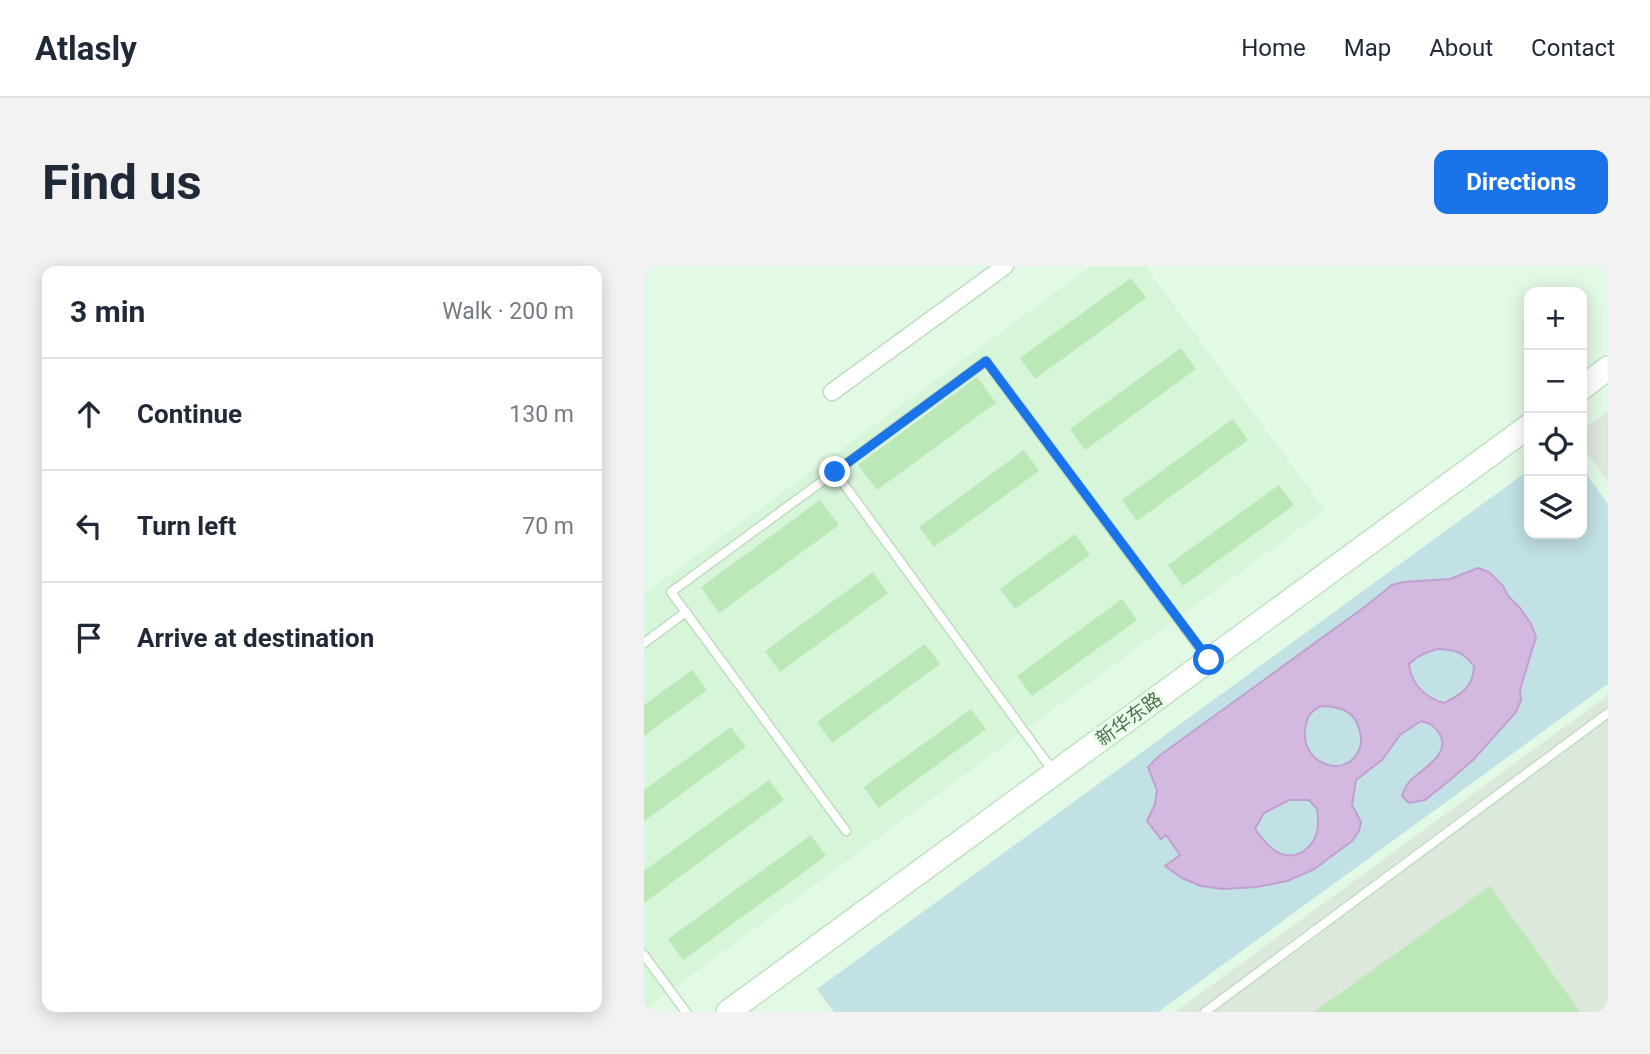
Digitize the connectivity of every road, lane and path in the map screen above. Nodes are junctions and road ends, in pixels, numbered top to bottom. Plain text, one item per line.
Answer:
1 (1005, 266) edge
2 (1608, 368) edge
3 (1587, 384) edge
4 (832, 392) dead end
5 (1524, 430) edge
6 (835, 472) junction
7 (686, 612) junction
8 (644, 643) edge
9 (1209, 660) junction
10 (1608, 713) edge
11 (1055, 773) junction
12 (846, 831) dead end
13 (644, 955) edge
14 (1216, 1004) junction
15 (685, 1012) edge
16 (728, 1012) edge
17 (1205, 1012) edge
18 (1221, 1012) edge

1 - 4 street
2 - 3 main road
5 - 9 main road, 新华东路
6 - 7 lane
6 - 9 lane
6 - 11 lane
7 - 8 lane
7 - 12 lane
9 - 11 main road, 新华东路
10 - 14 lane
11 - 16 main road, 新华东路
13 - 15 lane
14 - 17 lane
14 - 18 lane

